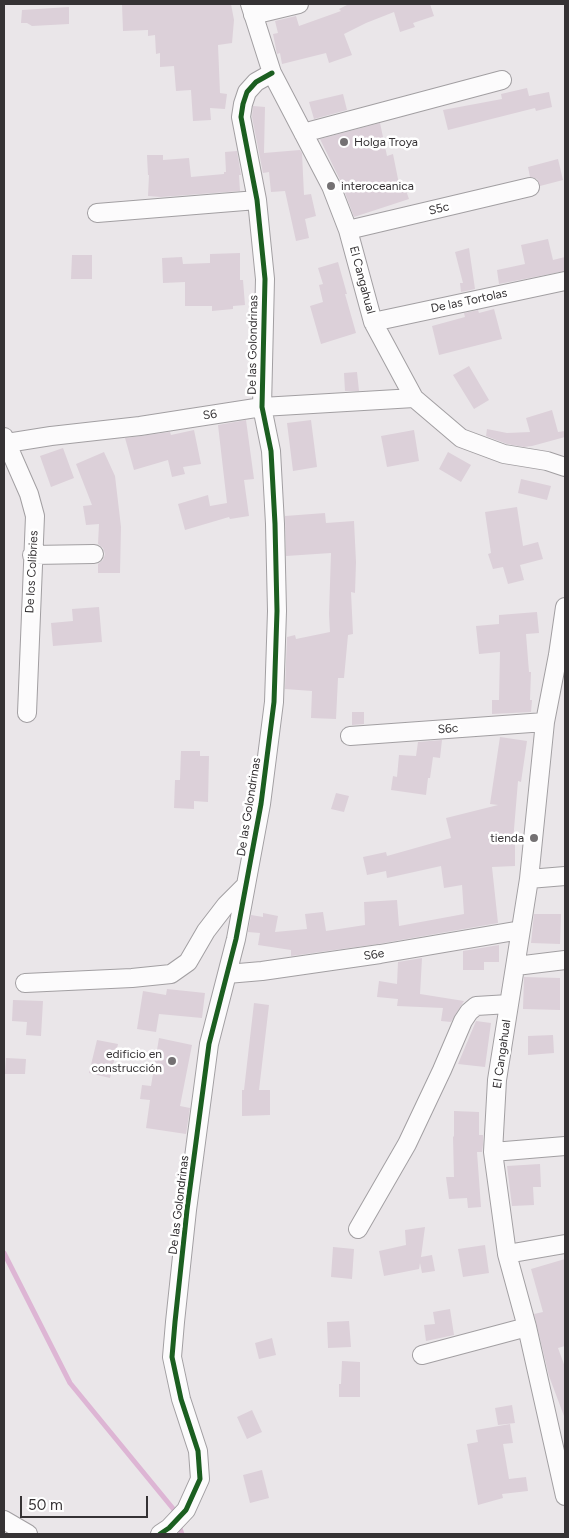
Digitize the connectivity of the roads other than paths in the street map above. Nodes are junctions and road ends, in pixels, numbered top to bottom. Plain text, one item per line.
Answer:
1 (299, 4) edge
2 (251, 10) edge
3 (272, 73) junction
4 (502, 80) dead end
5 (303, 133) junction
6 (530, 187) dead end
7 (257, 200) junction
8 (97, 213) dead end
9 (348, 230) junction
10 (565, 281) edge
11 (373, 322) junction
12 (414, 398) junction
13 (262, 407) junction
14 (5, 440) edge
15 (565, 453) edge
16 (547, 461) junction
17 (565, 467) edge
18 (94, 554) dead end
19 (32, 555) junction
20 (565, 607) edge
21 (562, 654) edge
22 (27, 714) dead end
23 (546, 722) junction
24 (350, 736) dead end
25 (565, 876) edge
26 (529, 879) junction
27 (246, 885) junction
28 (521, 930) junction
29 (565, 960) edge
30 (516, 966) junction
31 (227, 974) junction
32 (25, 983) dead end
33 (509, 1004) junction
34 (565, 1146) edge
35 (492, 1152) junction
36 (358, 1229) dead end
37 (565, 1244) edge
38 (507, 1254) junction
39 (527, 1328) junction
40 (422, 1355) dead end
41 (560, 1443) edge
42 (565, 1496) edge
43 (4, 1520) edge
44 (28, 1534) edge
45 (160, 1534) edge

1 - 2 street
2 - 3 street, El Cangahual
3 - 5 street, El Cangahual
3 - 7 street, De las Golondrinas
4 - 5 street
5 - 9 street, El Cangahual
6 - 9 street, S5c
7 - 8 street
7 - 13 street, De las Golondrinas
9 - 11 street, El Cangahual
10 - 11 street, De las Tortolas
11 - 12 street, El Cangahual
12 - 13 street, S6
12 - 16 street, El Cangahual
13 - 14 street, S6
13 - 27 street, De las Golondrinas
14 - 19 street, De los Colibries
15 - 16 street
16 - 17 street, El Cangahual
18 - 19 street
19 - 22 street, De los Colibries
20 - 21 street, El Cangahual
21 - 23 street, El Cangahual
23 - 24 street, S6c
23 - 26 street, El Cangahual
25 - 26 street
26 - 28 street, El Cangahual
27 - 31 street, De las Golondrinas
27 - 32 street
28 - 30 street, El Cangahual
28 - 31 street, S6e
29 - 30 street
30 - 33 street, El Cangahual
31 - 45 street, De las Golondrinas
33 - 35 street, El Cangahual
33 - 36 street
34 - 35 street
35 - 38 street, El Cangahual
37 - 38 street
38 - 39 street, El Cangahual
39 - 40 street
39 - 41 street, El Cangahual
41 - 42 street, El Cangahual
43 - 44 street

